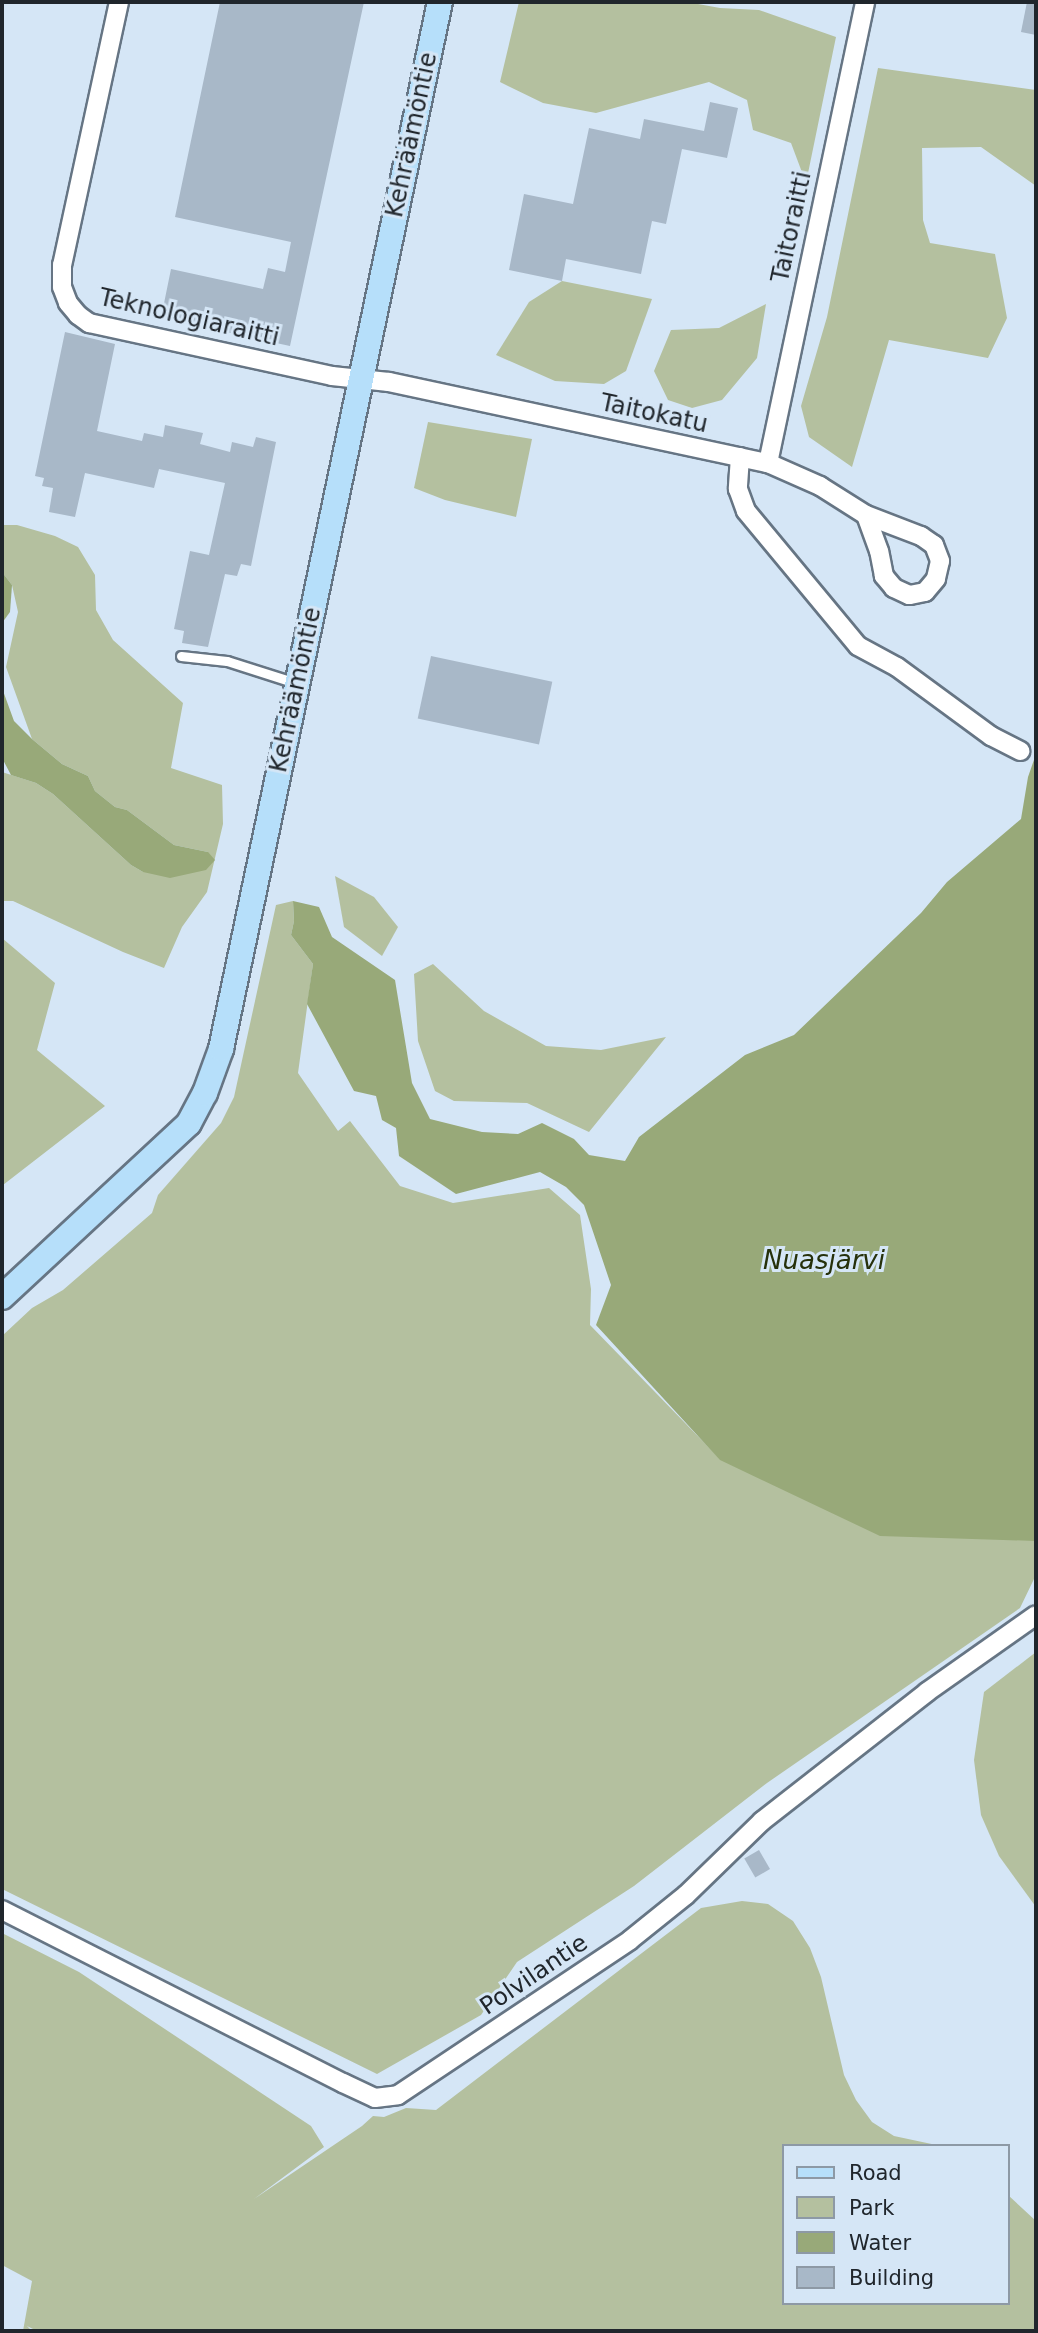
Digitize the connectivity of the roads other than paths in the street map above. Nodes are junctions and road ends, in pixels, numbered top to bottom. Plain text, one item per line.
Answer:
1 (119, 2) edge
2 (440, 2) edge
3 (865, 2) edge
4 (362, 381) junction
5 (740, 457) junction
6 (768, 463) junction
7 (866, 515) junction
8 (181, 656) dead end
9 (297, 684) junction
10 (1020, 751) dead end
11 (2, 1297) edge
12 (1036, 1615) edge
13 (2, 1910) edge

1 - 4 street, Teknologiaraitti
2 - 4 street, Kehräämöntie
3 - 6 street, Taitoraitti
4 - 5 street, Taitokatu
4 - 9 street, Kehräämöntie
5 - 6 street, Taitokatu
5 - 10 street
6 - 7 street, Taitokatu
7 - 7 street, Taitokatu
8 - 9 lane
9 - 11 street, Kehräämöntie
12 - 13 street, Polvilantie

